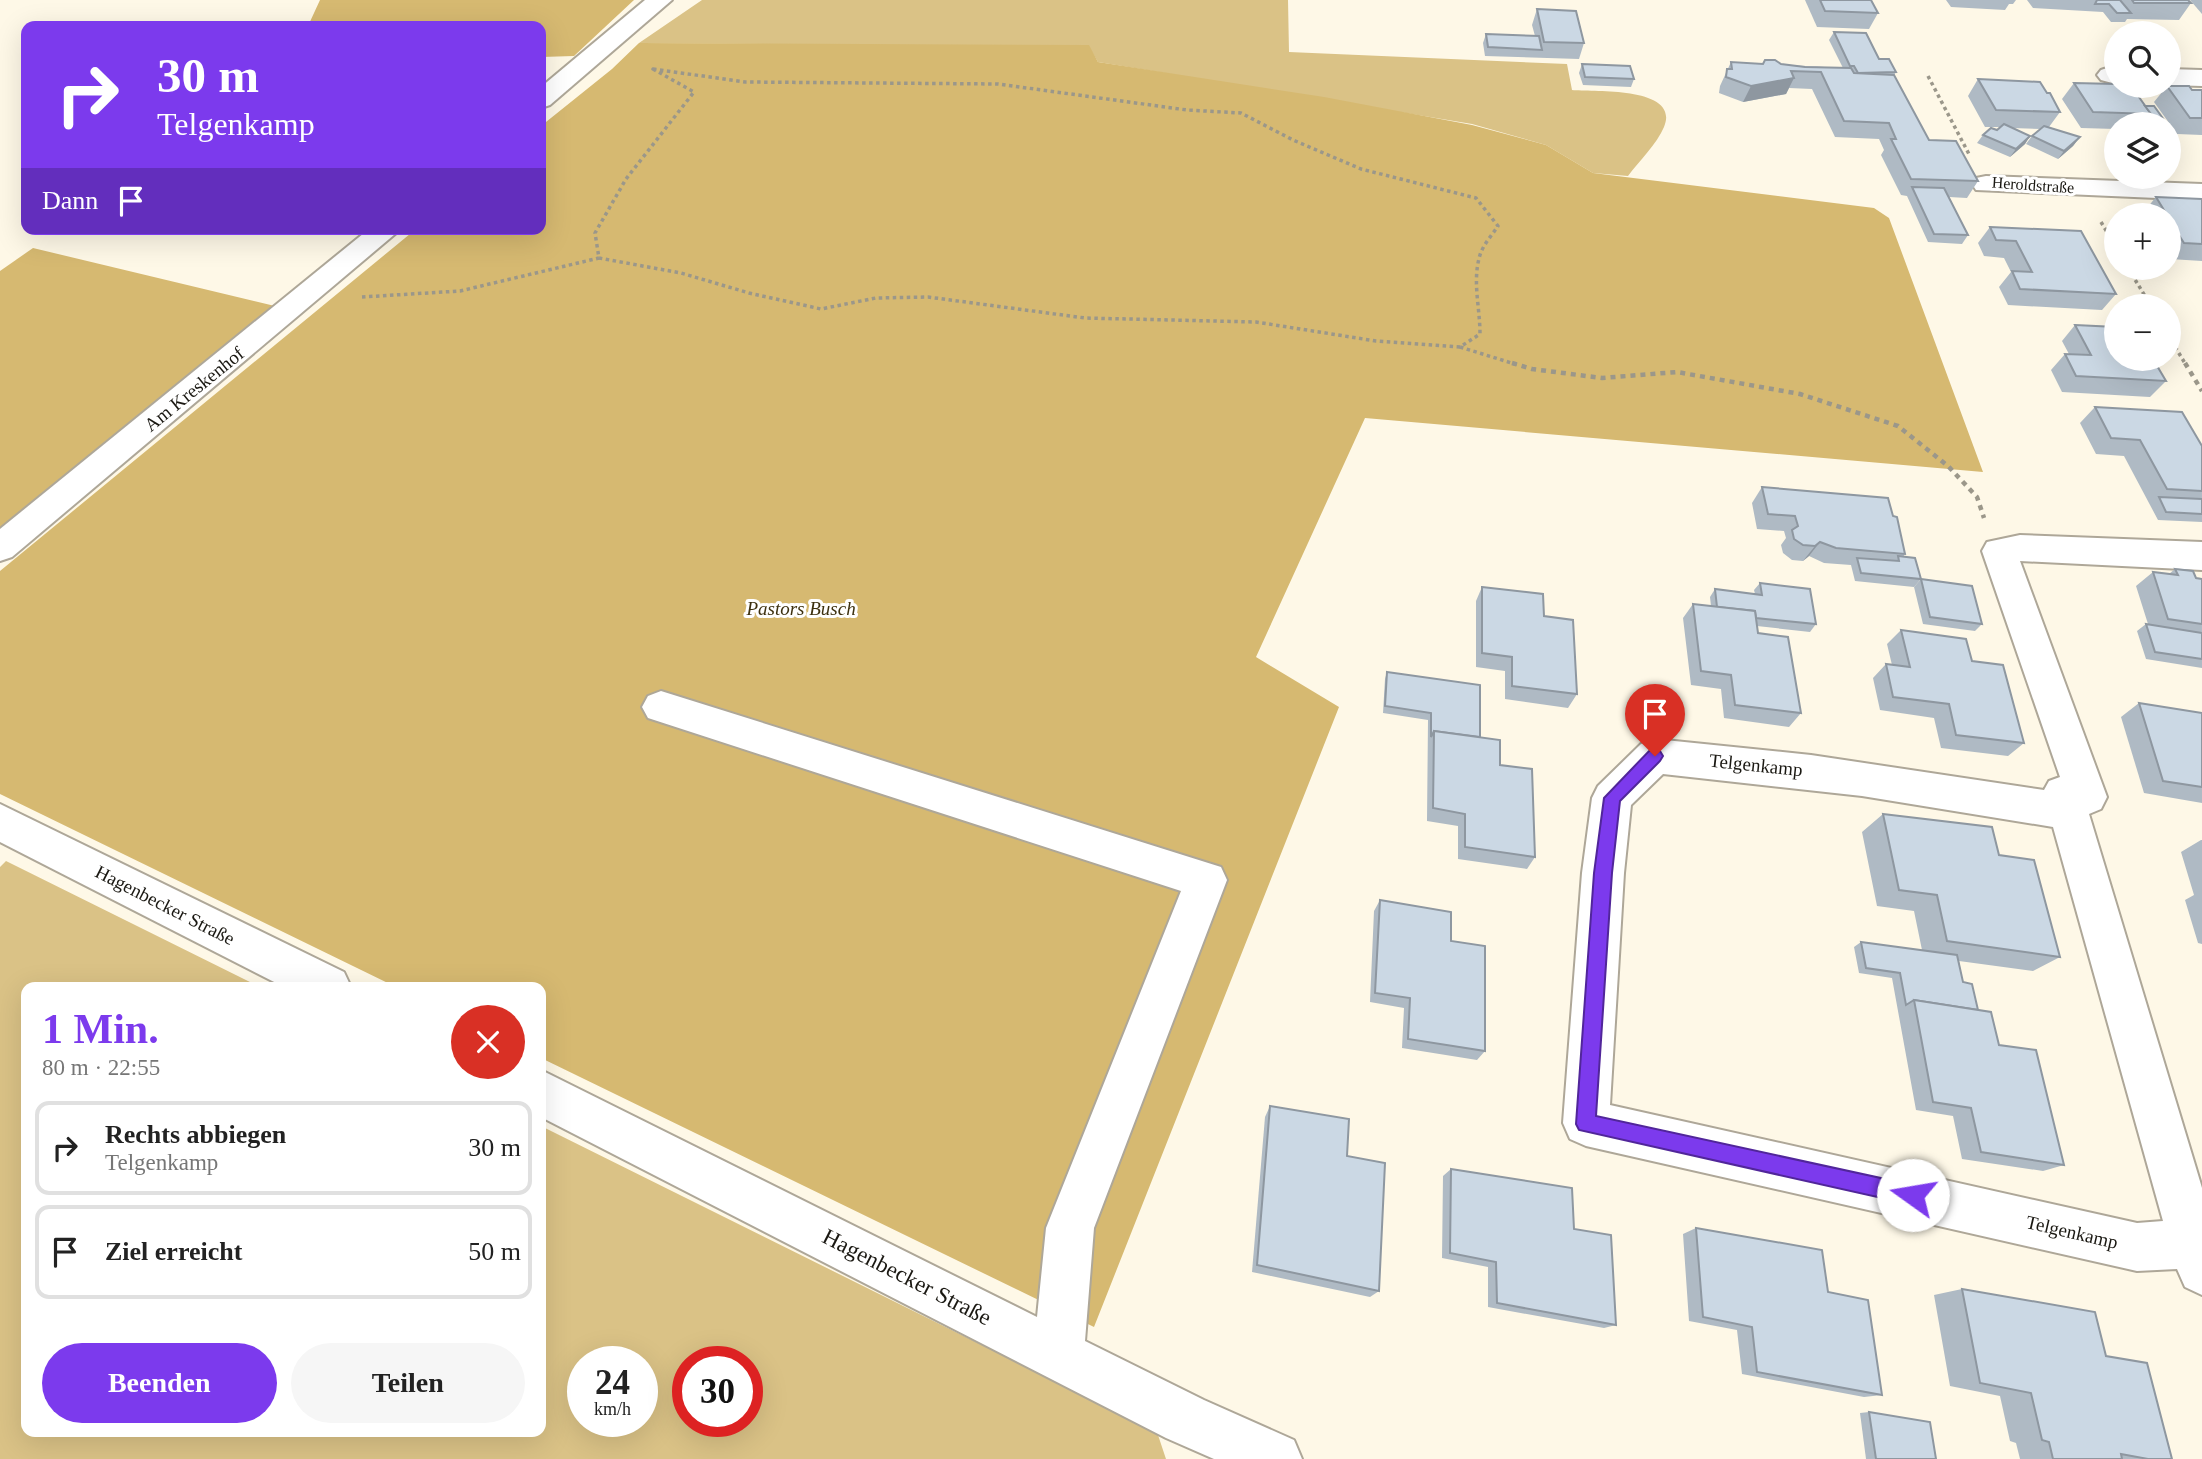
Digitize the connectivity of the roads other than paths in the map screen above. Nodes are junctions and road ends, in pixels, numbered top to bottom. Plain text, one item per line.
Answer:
1 (660, 0) edge
2 (2181, 77) edge
3 (2202, 78) edge
4 (546, 96) edge
5 (1986, 184) road end
6 (2202, 192) edge
7 (380, 235) edge
8 (0, 548) edge
9 (2202, 556) edge
10 (660, 707) dead end
11 (2077, 805) junction
12 (0, 822) edge
13 (319, 982) edge
14 (546, 1096) edge
15 (2199, 1256) edge
16 (1059, 1354) junction
17 (1275, 1459) edge

1 - 4 street
2 - 3 street
5 - 6 street, Heroldstraße
7 - 8 street, Am Kreskenhof
9 - 11 street, Telgenkamp
10 - 16 street
11 - 15 street, Telgenkamp
11 - 15 street, Telgenkamp
12 - 13 street, Hagenbecker Straße
14 - 16 street, Hagenbecker Straße
16 - 17 street, Hagenbecker Straße

